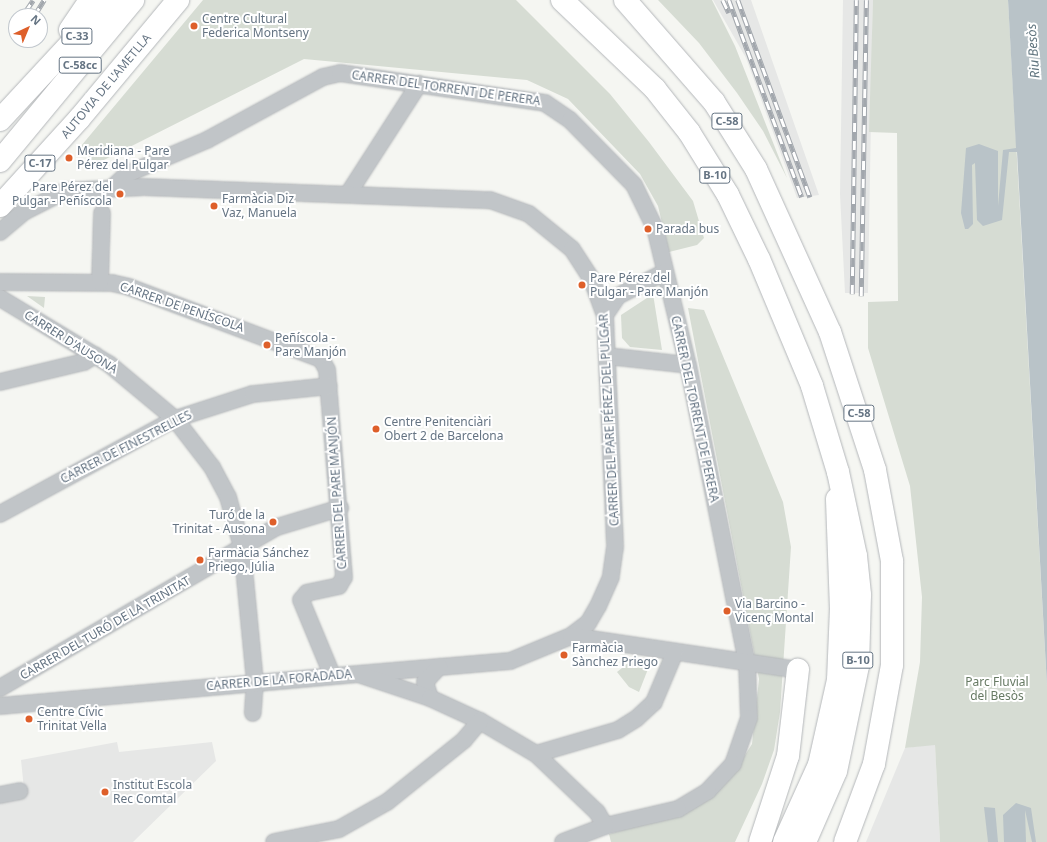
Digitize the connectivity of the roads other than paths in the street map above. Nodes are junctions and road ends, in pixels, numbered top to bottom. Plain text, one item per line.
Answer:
1 (90, 0) edge
2 (111, 0) edge
3 (133, 0) edge
4 (160, 0) edge
5 (178, 0) edge
6 (562, 0) edge
7 (625, 0) edge
8 (43, 71) junction
9 (419, 84) junction
10 (0, 120) edge
11 (45, 138) junction
12 (0, 161) edge
13 (139, 170) junction
14 (0, 185) edge
15 (113, 187) junction
16 (144, 187) junction
17 (348, 194) junction
18 (0, 199) edge
19 (0, 206) edge
20 (102, 213) dead end
21 (0, 232) edge
22 (665, 272) junction
23 (0, 282) edge
24 (100, 282) junction
25 (0, 298) edge
26 (605, 315) junction
27 (96, 355) junction
28 (607, 356) junction
29 (688, 365) junction
30 (328, 378) junction
31 (0, 382) edge
32 (175, 419) junction
33 (838, 472) junction
34 (340, 508) junction
35 (0, 514) edge
36 (242, 547) junction
37 (571, 636) junction
38 (675, 652) junction
39 (747, 663) junction
40 (439, 667) junction
41 (798, 670) joint
42 (358, 674) junction
43 (332, 675) junction
44 (256, 681) junction
45 (0, 688) edge
46 (430, 698) junction
47 (0, 706) edge
48 (253, 712) dead end
49 (480, 721) junction
50 (536, 754) junction
51 (20, 791) dead end
52 (0, 795) edge
53 (605, 826) junction
54 (274, 842) edge
55 (563, 842) edge
56 (760, 842) edge
57 (784, 842) edge
58 (805, 842) edge
59 (845, 842) edge

1 - 8 highway
2 - 8 highway, C-33
3 - 12 highway, C-58cc
4 - 11 highway
5 - 19 highway, AUTOVIA DE L'AMETLLA / C-17
6 - 33 highway, B-10
7 - 59 highway, C-58
8 - 10 highway
9 - 13 street, CARRER DEL TORRENT DE PERERA
9 - 17 street
9 - 22 street, CARRER DEL TORRENT DE PERERA
11 - 14 highway
11 - 18 highway
13 - 15 street, CARRER DEL TORRENT DE PERERA
13 - 16 street
15 - 16 street, CARRER DEL PARE PÉREZ DEL PULGAR
15 - 21 street, CARRER DEL PARE PÉREZ DEL PULGAR
16 - 17 street, CARRER DEL PARE PÉREZ DEL PULGAR
17 - 26 street, CARRER DEL PARE PÉREZ DEL PULGAR
20 - 24 street
22 - 26 street
22 - 29 street, CARRER DEL TORRENT DE PERERA
23 - 24 street, CARRER DE PENÍSCOLA
24 - 30 street, CARRER DE PENÍSCOLA
25 - 27 street, CARRER D'AUSONA
26 - 28 street, CARRER DEL PARE PÉREZ DEL PULGAR
27 - 31 street
27 - 32 street, CARRER D'AUSONA
28 - 29 street
28 - 37 street, CARRER DEL PARE PÉREZ DEL PULGAR
29 - 39 street, CARRER DEL TORRENT DE PERERA
30 - 32 street, CARRER DE FINESTRELLES
30 - 34 street, CARRER DEL PARE MANJÓN
32 - 35 street, CARRER DE FINESTRELLES
32 - 36 street, CARRER D'AUSONA
33 - 57 highway
33 - 58 highway, B-10
34 - 36 street, CARRER DEL TURÓ DE LA TRINITAT
34 - 43 street, CARRER DEL PARE MANJÓN
36 - 44 street, CARRER D'AUSONA
36 - 45 street, CARRER DEL TURÓ DE LA TRINITAT
37 - 38 street
37 - 40 street, CARRER DEL PARE PÉREZ DEL PULGAR
38 - 39 street
38 - 50 street
39 - 41 street
39 - 53 street, CARRER DEL TORRENT DE PERERA
40 - 42 street, CARRER DEL PARE PÉREZ DEL PULGAR
40 - 46 street
41 - 56 highway
42 - 43 street, CARRER DE LA FORADADA
42 - 46 street, CARRER DE LA FORADADA
43 - 44 street, CARRER DE LA FORADADA
44 - 47 street, CARRER DE LA FORADADA
44 - 48 street, CARRER D'AUSONA
46 - 49 street, CARRER DE LA FORADADA
49 - 50 street, CARRER DE LA FORADADA
49 - 54 street
50 - 53 street, CARRER DE LA FORADADA
51 - 52 street
53 - 55 street, CARRER DEL TORRENT DE PERERA

